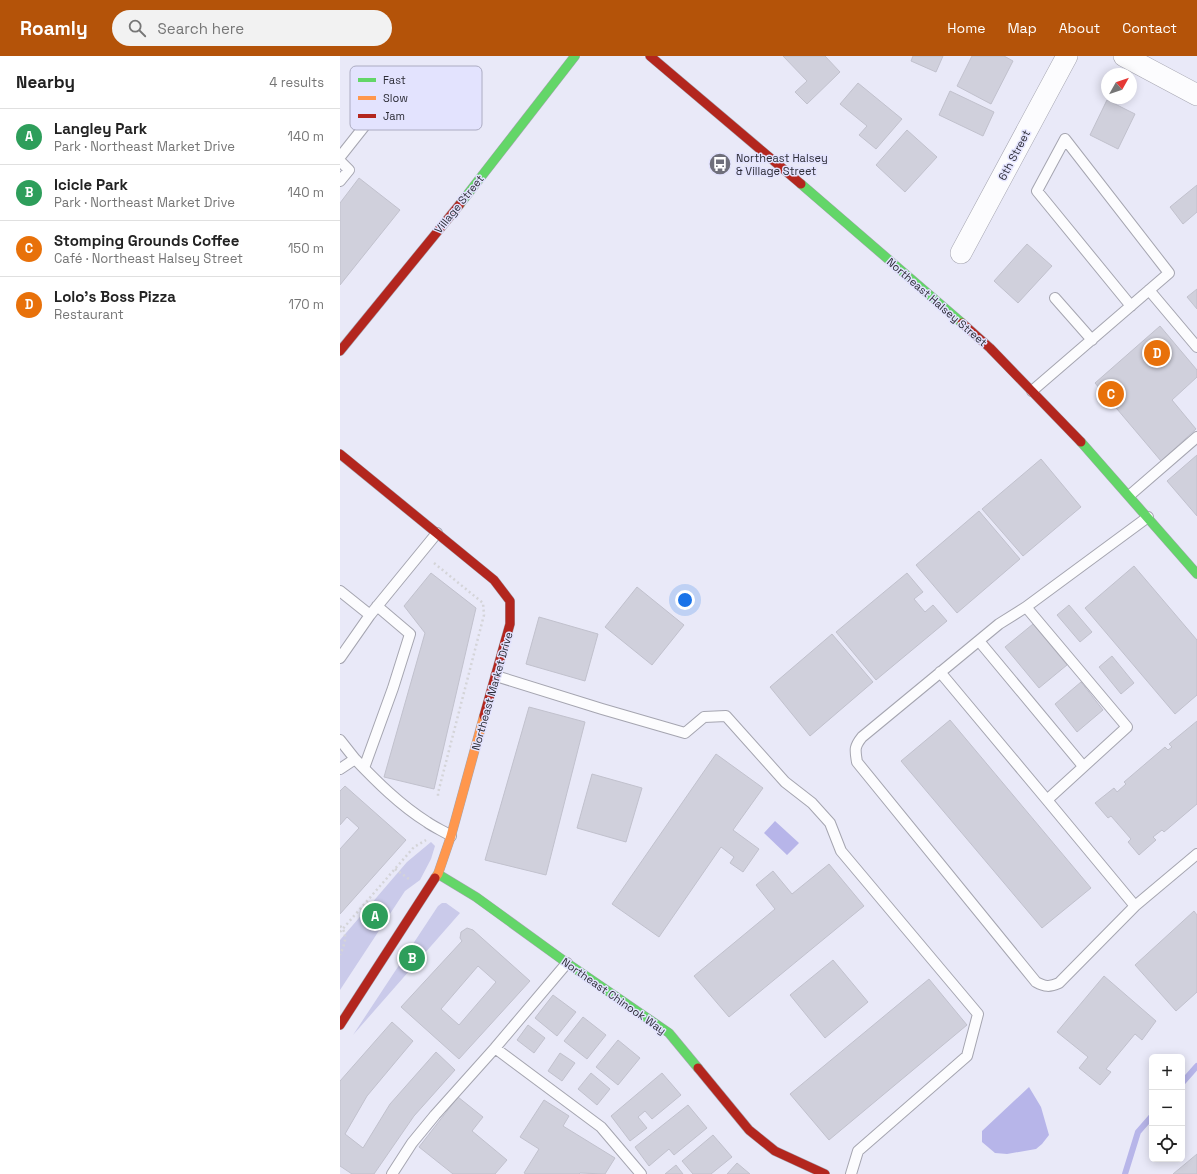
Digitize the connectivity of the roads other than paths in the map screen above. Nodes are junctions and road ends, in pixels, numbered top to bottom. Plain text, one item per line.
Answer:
1 (575, 56) edge
2 (650, 56) edge
3 (1067, 56) edge
4 (1124, 56) edge
5 (1197, 95) edge
6 (361, 130) edge
7 (340, 157) edge
8 (340, 161) edge
9 (340, 181) edge
10 (961, 253) dead end
11 (1150, 290) junction
12 (1055, 298) dead end
13 (1131, 306) junction
14 (1092, 340) junction
15 (1197, 346) edge
16 (340, 351) edge
17 (1032, 391) junction
18 (1197, 437) edge
19 (340, 454) edge
20 (1130, 495) junction
21 (1148, 516) junction
22 (437, 533) junction
23 (1197, 574) edge
24 (340, 591) edge
25 (377, 606) junction
26 (1026, 607) junction
27 (370, 616) junction
28 (979, 641) junction
29 (340, 658) edge
30 (940, 672) junction
31 (496, 676) junction
32 (340, 740) edge
33 (355, 759) junction
34 (1083, 766) junction
35 (364, 768) junction
36 (340, 770) edge
37 (1047, 800) junction
38 (451, 836) junction
39 (1197, 854) edge
40 (438, 874) junction
41 (1135, 906) junction
42 (566, 963) junction
43 (340, 1025) edge
44 (495, 1048) junction
45 (392, 1174) edge
46 (641, 1174) edge
47 (825, 1174) edge
48 (850, 1174) edge

1 - 16 street, Village Street
2 - 17 street, Northeast Halsey Street
3 - 10 street, 6th Street
4 - 5 street
6 - 7 lane
8 - 9 lane
11 - 13 lane
11 - 13 lane
11 - 15 lane
12 - 14 lane
13 - 14 lane
14 - 17 lane
17 - 20 street, Northeast Halsey Street
18 - 20 lane
19 - 22 street, Northeast Market Drive
20 - 21 street, Northeast Halsey Street
21 - 23 street, Northeast Halsey Street
21 - 26 lane
22 - 25 lane
22 - 31 street, Northeast Market Drive
24 - 27 lane
25 - 27 lane
25 - 35 lane
26 - 28 lane
26 - 34 lane
27 - 29 lane
28 - 30 lane
28 - 34 lane
30 - 37 lane
30 - 41 lane
31 - 38 street, Northeast Market Drive
31 - 48 lane
32 - 33 lane
33 - 35 lane
33 - 36 lane
34 - 37 lane
35 - 38 lane
37 - 41 lane
38 - 40 street
39 - 41 lane
40 - 42 street, Northeast Chinook Way
40 - 43 street
42 - 44 lane
42 - 47 street, Northeast Chinook Way
44 - 45 lane
44 - 46 lane

